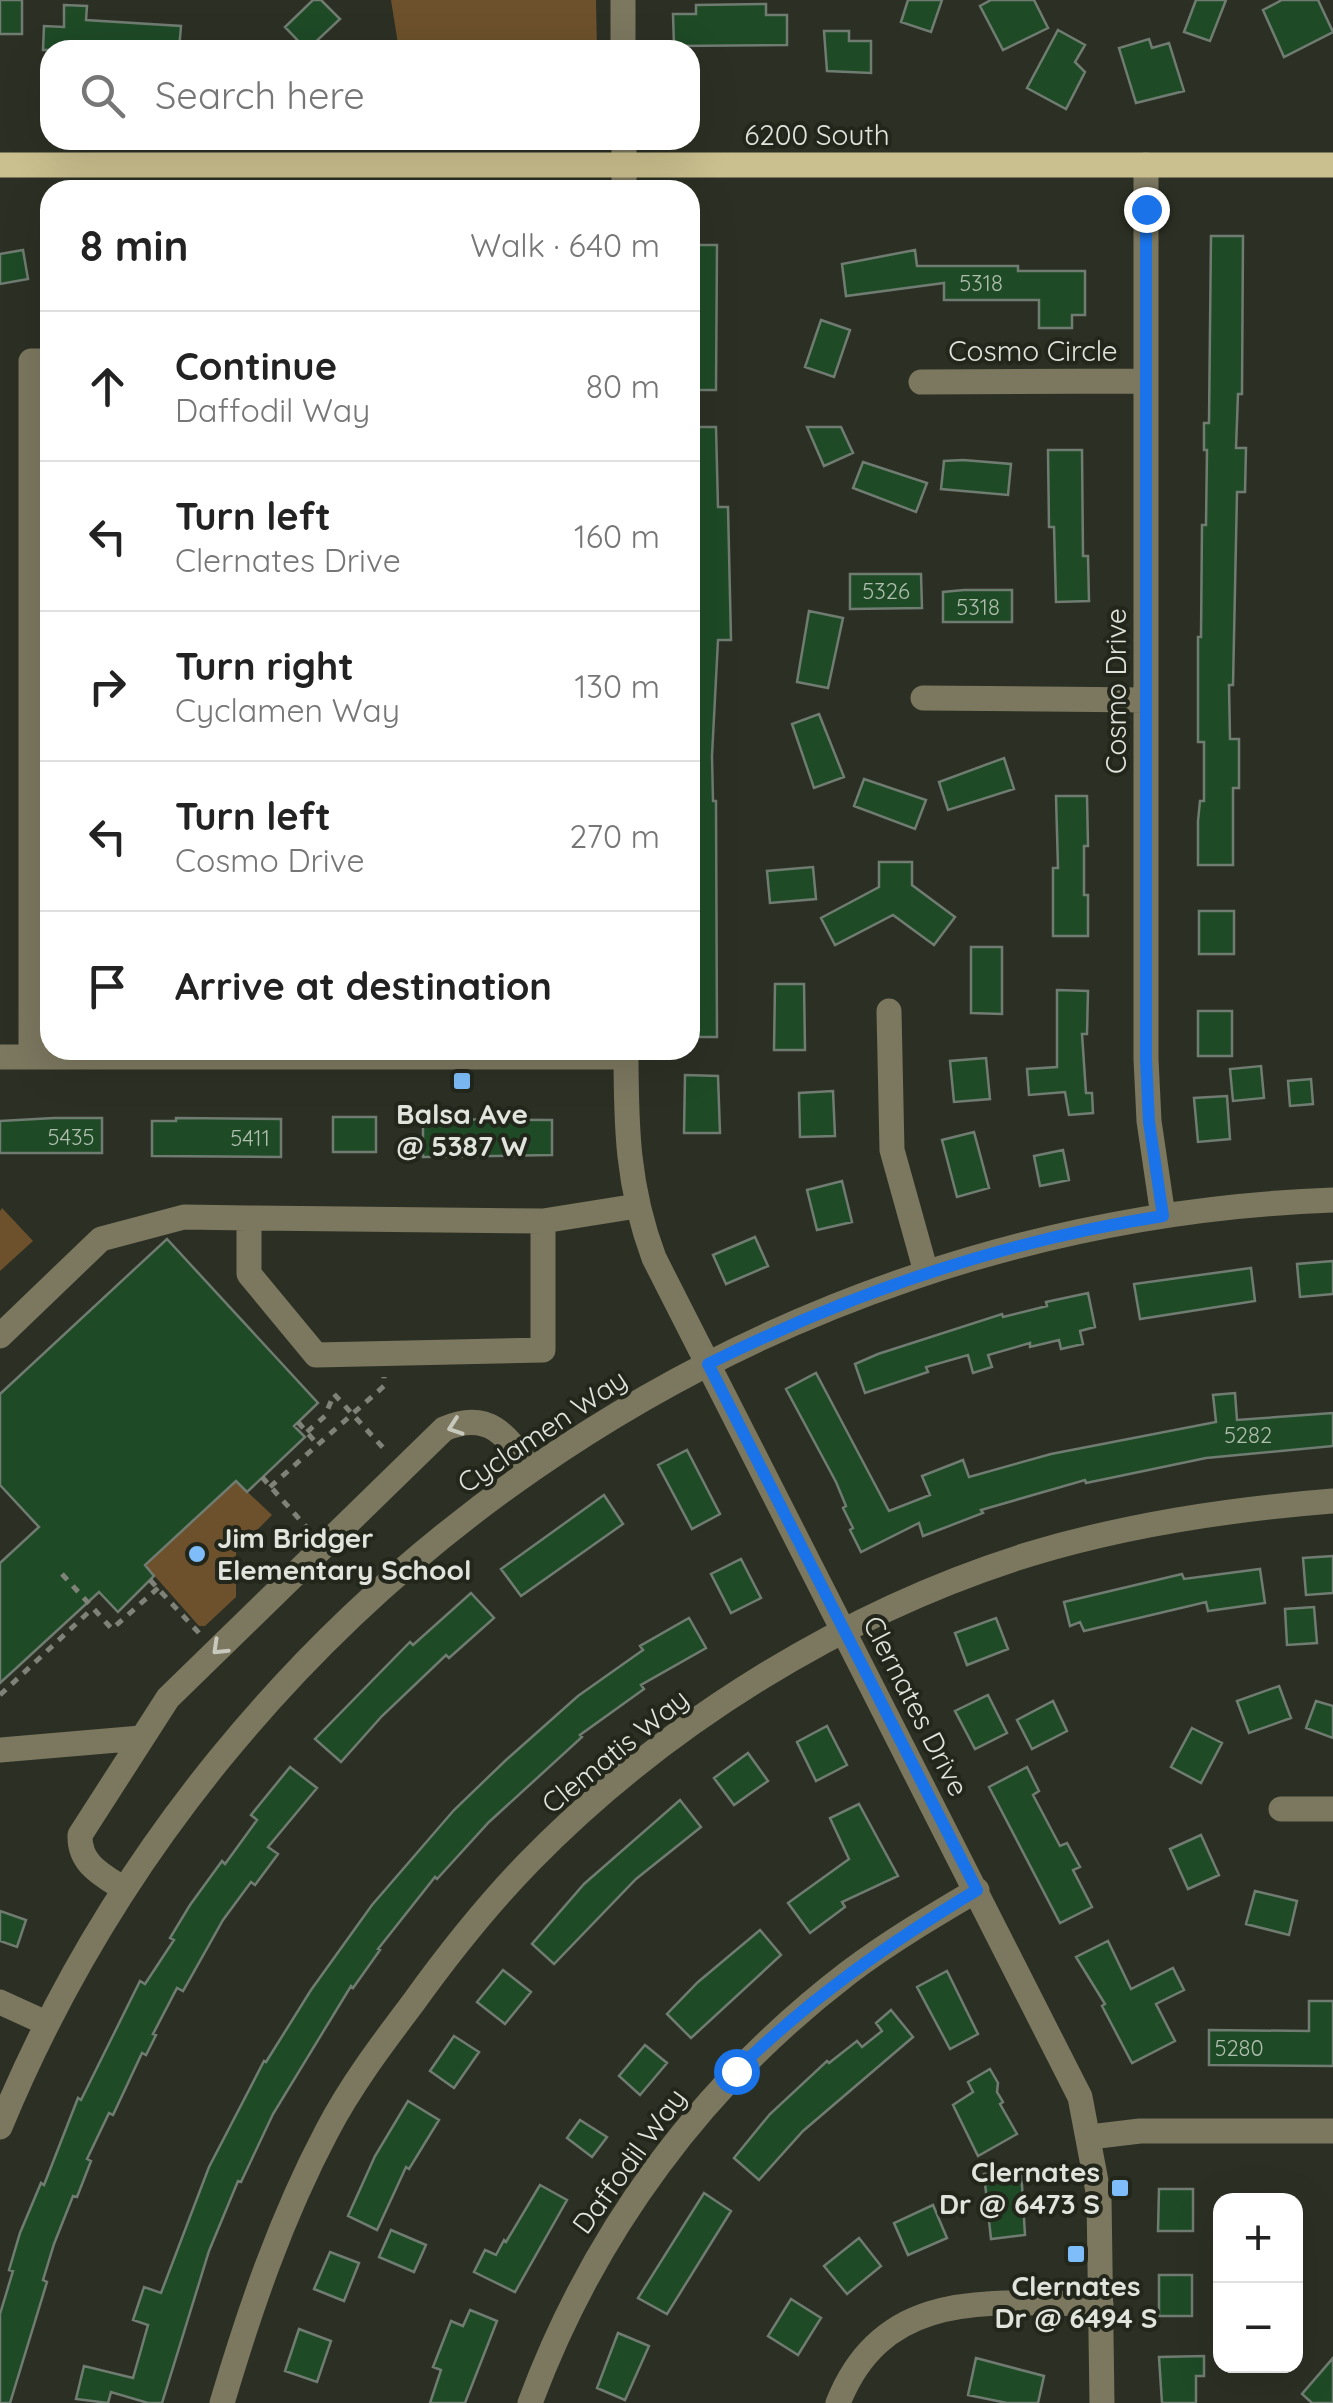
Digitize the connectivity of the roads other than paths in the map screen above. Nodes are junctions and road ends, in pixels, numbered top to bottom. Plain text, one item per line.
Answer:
1 (623, 0) edge
2 (623, 40) edge
3 (0, 165) edge
4 (624, 165) edge
5 (1333, 165) edge
6 (1146, 166) junction
7 (40, 362) edge
8 (1146, 381) junction
9 (921, 382) dead end
10 (923, 698) dead end
11 (1146, 700) junction
12 (889, 1011) dead end
13 (0, 1057) edge
14 (31, 1057) junction
15 (40, 1057) edge
16 (626, 1060) edge
17 (1333, 1200) edge
18 (637, 1206) junction
19 (1163, 1216) junction
20 (249, 1218) junction
21 (543, 1221) junction
22 (926, 1272) junction
23 (0, 1336) edge
24 (708, 1364) junction
25 (530, 1470) junction
26 (1333, 1501) edge
27 (843, 1630) junction
28 (141, 1738) junction
29 (0, 1750) edge
30 (1333, 1809) edge
31 (1281, 1810) dead end
32 (124, 1889) junction
33 (977, 1890) junction
34 (0, 2002) edge
35 (46, 2023) junction
36 (0, 2126) edge
37 (1333, 2131) edge
38 (1090, 2137) junction
39 (1102, 2304) junction
40 (222, 2403) edge
41 (530, 2403) edge
42 (838, 2403) edge
43 (1102, 2403) edge

1 - 2 street
3 - 4 main road, 6200 South
4 - 6 main road, 6200 South
5 - 6 main road, 6200 South
6 - 8 street, Cosmo Drive
7 - 14 street
8 - 9 street, Cosmo Circle
8 - 11 street, Cosmo Drive
10 - 11 street
11 - 19 street, Cosmo Drive
12 - 22 street
13 - 14 street
14 - 15 street
16 - 18 street, Clernates Drive
17 - 19 street, Cyclamen Way
18 - 21 street
18 - 24 street, Clernates Drive
19 - 22 street, Cyclamen Way
20 - 21 street
20 - 21 street
20 - 23 street
22 - 24 street, Cyclamen Way
24 - 25 street, Cyclamen Way
24 - 27 street, Clernates Drive
25 -> 28 street
25 - 32 street, Cyclamen Way
26 - 27 street, Clematis Way
27 - 33 street, Clernates Drive
27 - 40 street, Clematis Way
28 - 29 street
28 - 32 street
30 - 31 street
32 - 35 street, Cyclamen Way
33 - 38 street, Clernates Drive
33 - 41 street, Daffodil Way
34 - 35 street
35 - 36 street, Cyclamen Way
37 - 38 street
38 - 39 street, Clernates Drive
39 - 42 street
39 - 43 street, Clernates Drive

